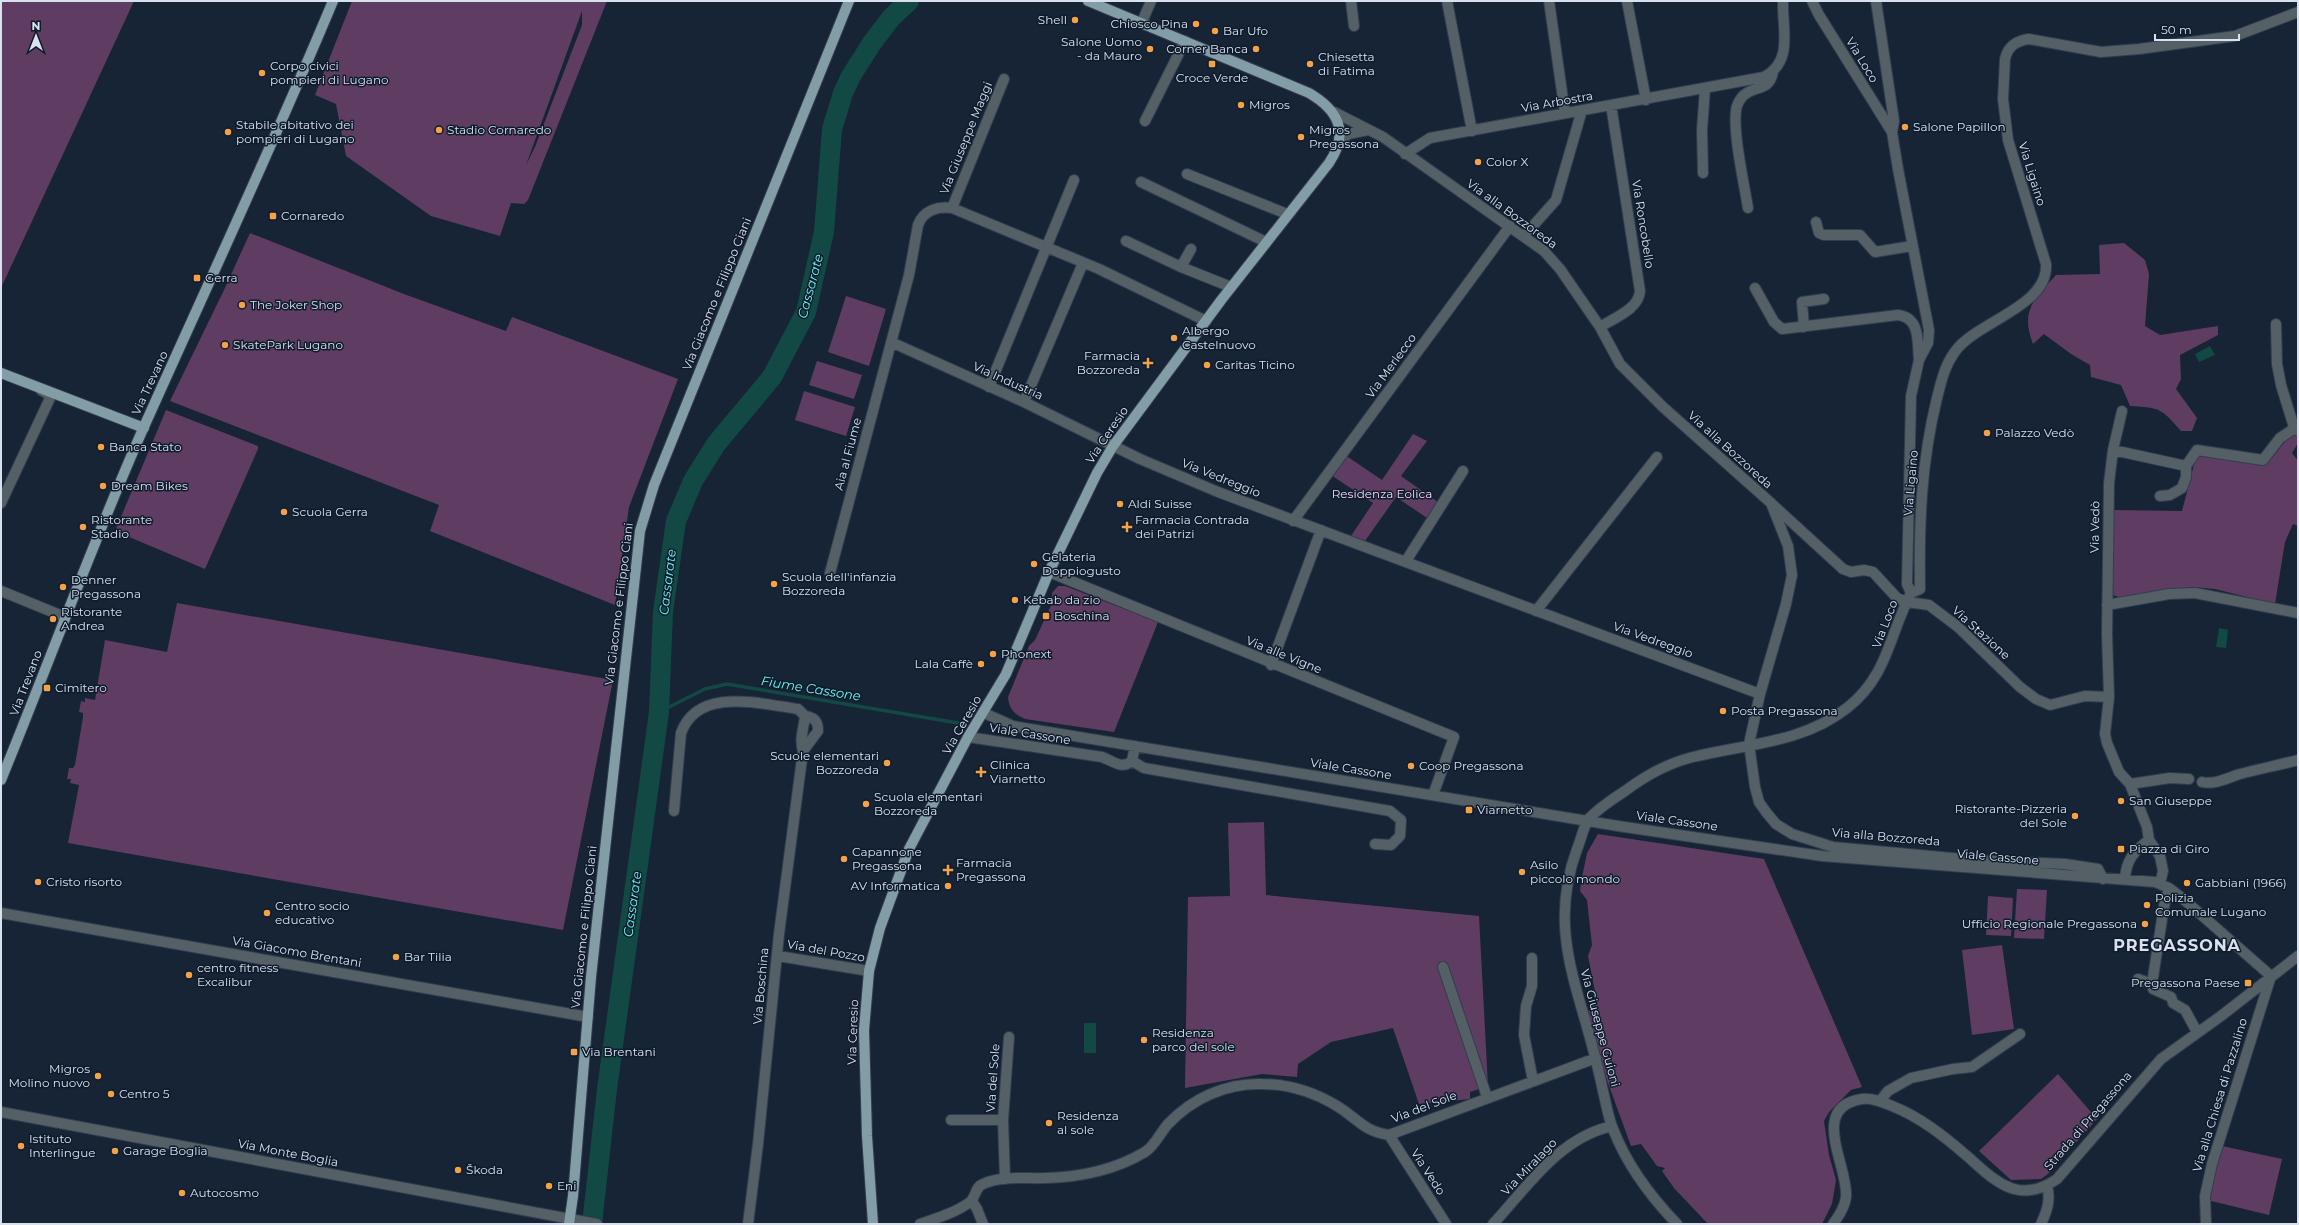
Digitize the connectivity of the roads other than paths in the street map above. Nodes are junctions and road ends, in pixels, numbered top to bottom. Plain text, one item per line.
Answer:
1 (333, 1) edge
2 (849, 1) edge
3 (1088, 1) edge
4 (1151, 1) edge
5 (1351, 1) edge
6 (1448, 1) edge
7 (1549, 1) edge
8 (1627, 1) edge
9 (1783, 1) edge
10 (1812, 1) edge
11 (1876, 1) edge
12 (2298, 12) edge
13 (1142, 22) junction
14 (1354, 26) dead end
15 (1185, 41) junction
16 (1773, 72) junction
17 (1004, 79) dead end
18 (1705, 89) junction
19 (1646, 100) junction
20 (1611, 105) junction
21 (1582, 110) junction
22 (1334, 112) junction
23 (1564, 113) junction
24 (1145, 121) dead end
25 (1368, 130) junction
26 (1472, 131) junction
27 (1892, 132) junction
28 (1340, 143) junction
29 (1405, 154) junction
30 (1703, 173) dead end
31 (1187, 174) dead end
32 (1074, 180) dead end
33 (1141, 182) dead end
34 (952, 208) junction
35 (1748, 208) dead end
36 (1287, 214) junction
37 (1816, 222) dead end
38 (1510, 226) junction
39 (1524, 236) junction
40 (1126, 241) dead end
41 (1266, 242) junction
42 (1912, 246) junction
43 (1046, 247) junction
44 (1191, 249) dead end
45 (1083, 263) junction
46 (1181, 267) junction
47 (1232, 287) junction
48 (1755, 288) dead end
49 (1824, 299) dead end
50 (1206, 321) junction
51 (2276, 324) dead end
52 (1804, 326) junction
53 (1600, 327) junction
54 (891, 342) junction
55 (1919, 360) junction
56 (1, 373) edge
57 (28, 383) junction
58 (989, 387) junction
59 (1024, 402) junction
60 (2122, 410) dead end
61 (144, 428) junction
62 (2297, 429) edge
63 (1113, 446) junction
64 (2113, 450) junction
65 (1657, 457) dead end
66 (2186, 466) junction
67 (1463, 471) dead end
68 (2160, 496) dead end
69 (1, 503) edge
70 (1771, 503) junction
71 (1293, 521) junction
72 (1321, 530) junction
73 (1406, 561) junction
74 (1049, 572) junction
75 (830, 573) dead end
76 (1, 591) edge
77 (1909, 598) junction
78 (2107, 605) junction
79 (1536, 611) junction
80 (2298, 613) edge
81 (65, 616) junction
82 (1272, 665) junction
83 (1760, 694) junction
84 (2109, 697) junction
85 (984, 712) junction
86 (805, 716) junction
87 (968, 737) junction
88 (1749, 744) junction
89 (1134, 746) junction
90 (803, 751) junction
91 (2298, 760) edge
92 (1132, 761) junction
93 (2189, 779) dead end
94 (1, 780) edge
95 (2202, 782) dead end
96 (2130, 784) junction
97 (1433, 795) junction
98 (674, 811) dead end
99 (1588, 821) junction
100 (2150, 840) junction
101 (1375, 844) dead end
102 (2104, 879) junction
103 (2125, 879) junction
104 (2164, 886) junction
105 (1, 913) edge
106 (778, 956) junction
107 (2298, 956) edge
108 (1532, 958) dead end
109 (1443, 967) dead end
110 (869, 971) junction
111 (2271, 976) junction
112 (2138, 979) dead end
113 (2152, 984) junction
114 (588, 1016) junction
115 (2197, 1032) junction
116 (2020, 1034) dead end
117 (1009, 1037) dead end
118 (1596, 1058) junction
119 (1533, 1081) junction
120 (1487, 1097) junction
121 (1880, 1101) junction
122 (1, 1112) edge
123 (951, 1120) dead end
124 (1003, 1120) junction
125 (1612, 1126) junction
126 (1389, 1135) junction
127 (1005, 1179) junction
128 (2047, 1186) junction
129 (972, 1201) junction
130 (573, 1221) edge
131 (597, 1224) edge
132 (748, 1224) edge
133 (873, 1224) edge
134 (920, 1224) edge
135 (983, 1224) edge
136 (1446, 1224) edge
137 (1493, 1224) edge
138 (1677, 1224) edge
139 (1833, 1224) edge
140 (2041, 1224) edge
141 (2206, 1224) edge

1 - 61 main road, Via Trevano
2 - 114 main road, Via Giacomo e Filippo Ciani
3 - 13 main road, Via alla Bozzoreda
4 - 13 street
5 - 14 street
6 - 26 street
7 - 23 street
8 - 19 street
9 - 16 street
10 - 27 street, Via Loco
11 - 27 street, Via Loco
12 - 77 street, Via Ligaino
13 - 15 main road, Via alla Bozzoreda
15 - 22 main road, Via alla Bozzoreda
15 - 24 street
16 - 18 street, Via Arbostra
16 - 35 street
17 - 34 street, Via Giuseppe Maggi
18 - 19 street, Via Arbostra
18 - 30 street
19 - 20 street, Via Arbostra
20 - 21 street, Via Arbostra
20 - 53 street, Via Roncobello
21 - 23 street, Via Arbostra
21 - 39 street
22 - 25 street, Via alla Bozzoreda
22 - 28 main road
23 - 26 street, Via Arbostra
25 - 28 street
25 - 29 street, Via alla Bozzoreda
26 - 29 street, Via Arbostra
27 - 42 street, Via Loco
28 - 36 main road, Via Ceresio
29 - 38 street, Via alla Bozzoreda
31 - 36 street
32 - 43 street
33 - 41 street
34 - 43 street, Via Giuseppe Maggi
34 - 54 street, Via Giuseppe Maggi
36 - 41 main road, Via Ceresio
37 - 42 street
38 - 39 street, Via alla Bozzoreda
38 - 71 street, Via Merlecco
39 - 53 street, Via alla Bozzoreda
40 - 46 street
41 - 47 main road, Via Ceresio
42 - 55 street, Via Loco
43 - 45 street, Via Giuseppe Maggi
43 - 58 street
44 - 46 street
45 - 50 street, Via Giuseppe Maggi
45 - 59 street
46 - 47 street
47 - 50 main road, Via Ceresio
48 - 52 street, Via Loco
49 - 52 street
50 - 63 main road, Via Ceresio
51 - 62 street
52 - 55 street, Via Loco
53 - 70 street, Via alla Bozzoreda
54 - 58 street, Via Industria
54 - 75 street, Aia al Fiume
55 - 77 street, Via Loco
56 - 57 main road
57 - 61 main road
57 - 69 street
58 - 59 street, Via Industria
59 - 63 street, Via Industria
60 - 64 street, Via Vedò
61 - 81 main road, Via Trevano
62 - 66 street
63 - 71 street, Via Vedreggio
63 - 74 main road, Via Ceresio
64 - 66 street
64 - 78 street, Via Vedò
65 - 79 street
66 - 68 street
67 - 73 street
70 - 77 street, Via Stazione
70 - 83 street, Via alla Bozzoreda
71 - 72 street, Via Vedreggio
72 - 73 street, Via Vedreggio
72 - 82 street
73 - 79 street, Via Vedreggio
74 - 82 street, Via alle Vigne
74 - 85 main road, Via Ceresio
76 - 81 street
77 - 84 street, Via Stazione
77 - 88 street, Via Loco
78 - 80 street
78 - 84 street, Via Vedò
79 - 83 street, Via Vedreggio
81 - 94 main road, Via Trevano
82 - 97 street, Via alle Vigne
83 - 88 street, Via alla Bozzoreda
84 - 96 street
85 - 87 main road, Via Ceresio
85 - 89 street, Viale Cassone
86 - 90 street, Via Boschina
86 - 90 street, Via Boschina
86 - 98 street, Via Boschina
87 - 92 street, Viale Cassone
87 - 110 main road, Via Ceresio
88 - 99 street, Via Loco
88 - 102 street, Via alla Bozzoreda
89 - 92 street
89 - 97 street, Viale Cassone
90 - 106 street, Via Boschina
91 - 95 street
92 - 101 street, Viale Cassone
93 - 96 street
96 - 100 street
97 - 99 street, Viale Cassone
99 - 102 street, Viale Cassone
99 - 118 street, Via Giuseppe Guioni
100 - 103 street
100 - 104 street
102 - 103 street, Viale Cassone
103 - 104 street, Viale Cassone
104 - 111 street
104 - 113 street
105 - 114 street, Via Giacomo Brentani
106 - 110 street, Via del Pozzo
106 - 132 street, Via Boschina
107 - 111 street, Strada di Pregassona
108 - 119 street
109 - 120 street
110 - 133 main road, Via Ceresio
111 - 115 street, Strada di Pregassona
111 - 141 street, Via alla Chiesa di Pazzalino
112 - 113 street
113 - 115 street
114 - 130 main road, Via Giacomo e Filippo Ciani
115 - 128 street, Strada di Pregassona
116 - 121 street
117 - 124 street, Via del Sole
118 - 119 street, Via del Sole
118 - 125 street, Via Giuseppe Guioni
119 - 120 street, Via del Sole
120 - 126 street, Via del Sole
121 - 128 street, Strada di Pregassona
121 - 139 street, Strada di Pregassona
122 - 130 street, Via Monte Boglia
123 - 124 street, Via del Sole
124 - 127 street, Via del Sole
125 - 137 street, Via Miralago
125 - 138 street, Via Giuseppe Guioni
126 - 127 street, Via del Sole
126 - 136 street, Via Vedo
127 - 129 street, Via del Sole
128 - 140 street
129 - 134 street, Via del Sole
129 - 135 street
130 - 131 street, Via Monte Boglia

